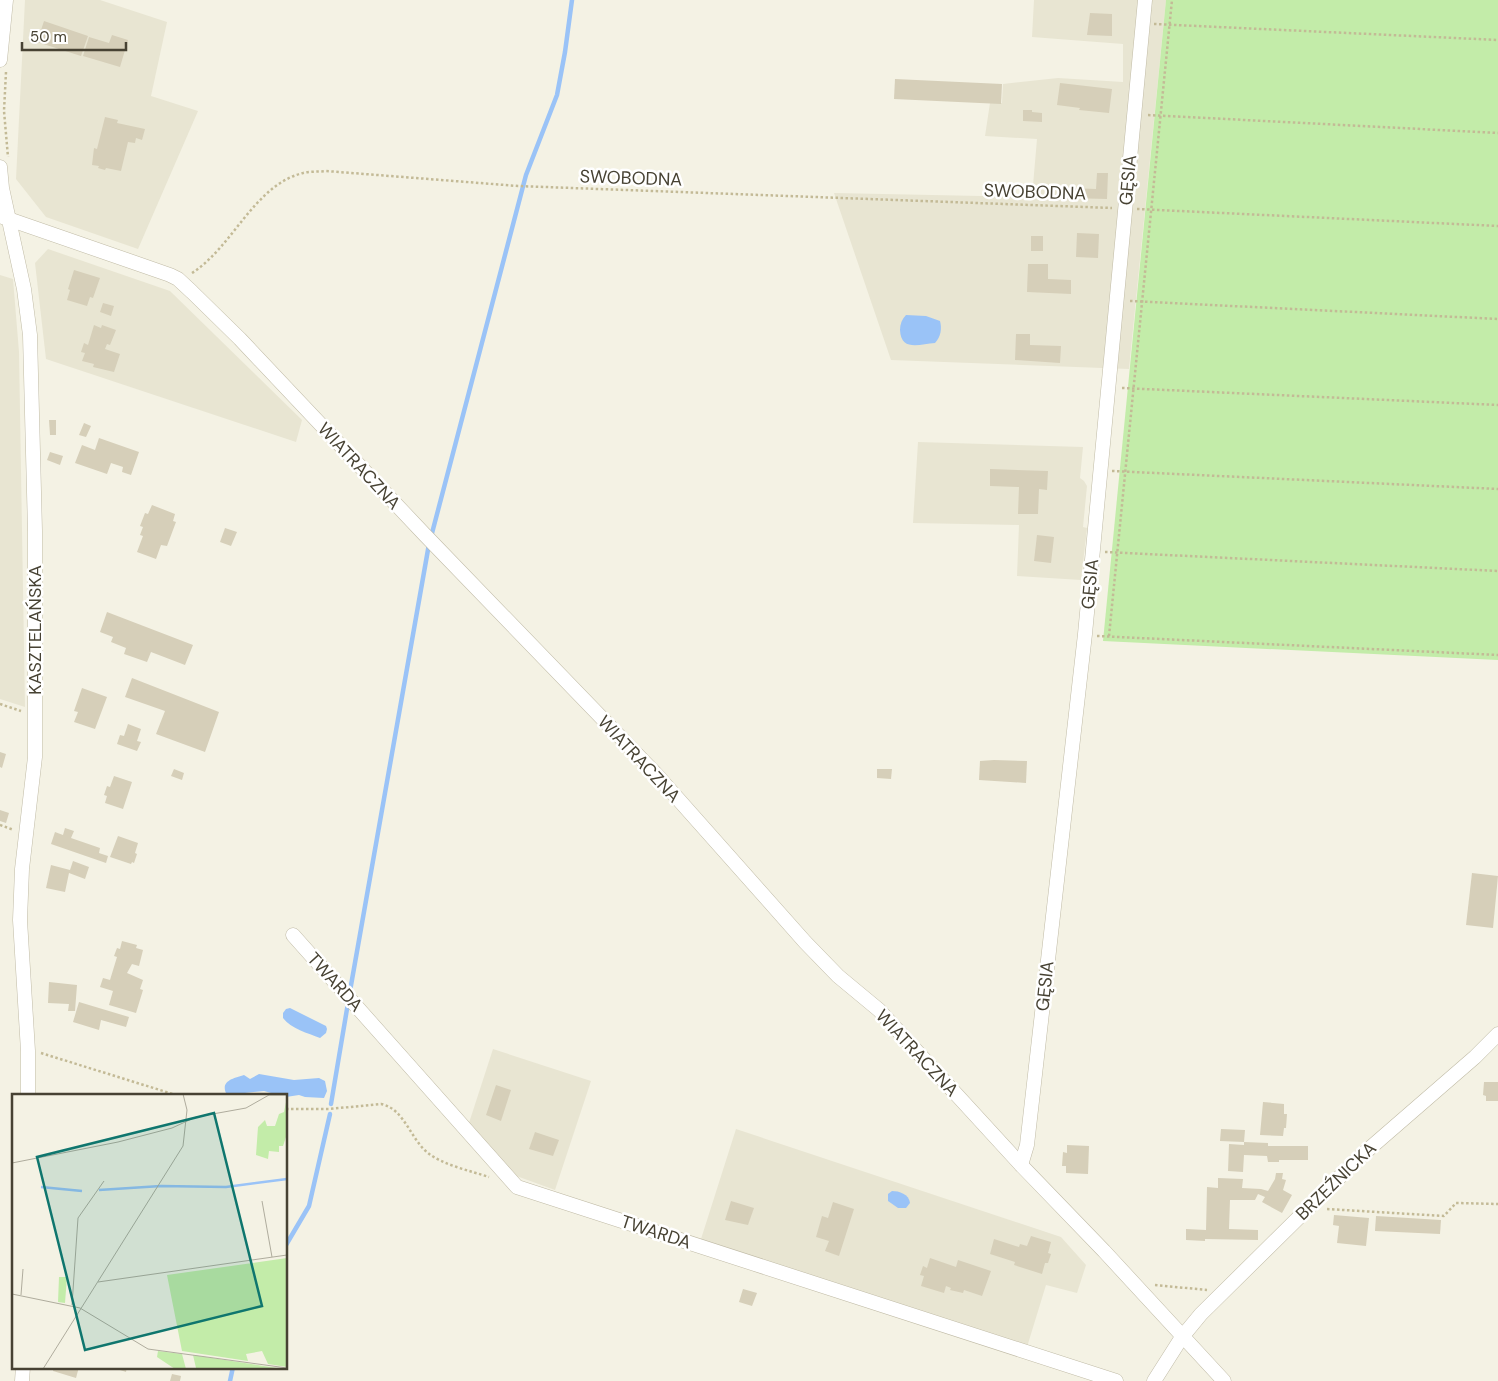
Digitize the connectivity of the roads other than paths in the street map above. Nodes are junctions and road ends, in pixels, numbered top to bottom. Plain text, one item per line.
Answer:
1 (6, 0) edge
2 (1145, 0) edge
3 (0, 60) edge
4 (0, 167) edge
5 (4, 217) edge
6 (293, 935) dead end
7 (1498, 1034) edge
8 (28, 1094) edge
9 (1020, 1165) junction
10 (1182, 1336) junction
11 (22, 1368) edge
12 (22, 1381) edge
13 (1116, 1381) edge
14 (1154, 1381) edge
15 (1224, 1381) edge

1 - 3 street
2 - 9 street, GĘSIA
4 - 5 street, KASZTELAŃSKA
5 - 8 street, KASZTELAŃSKA
5 - 9 street, WIATRACZNA
6 - 13 street, TWARDA
7 - 10 street, BRZEŹNICKA
9 - 10 street, WIATRACZNA
10 - 14 street, BRZEŹNICKA
10 - 15 street, WIATRACZNA
11 - 12 street

